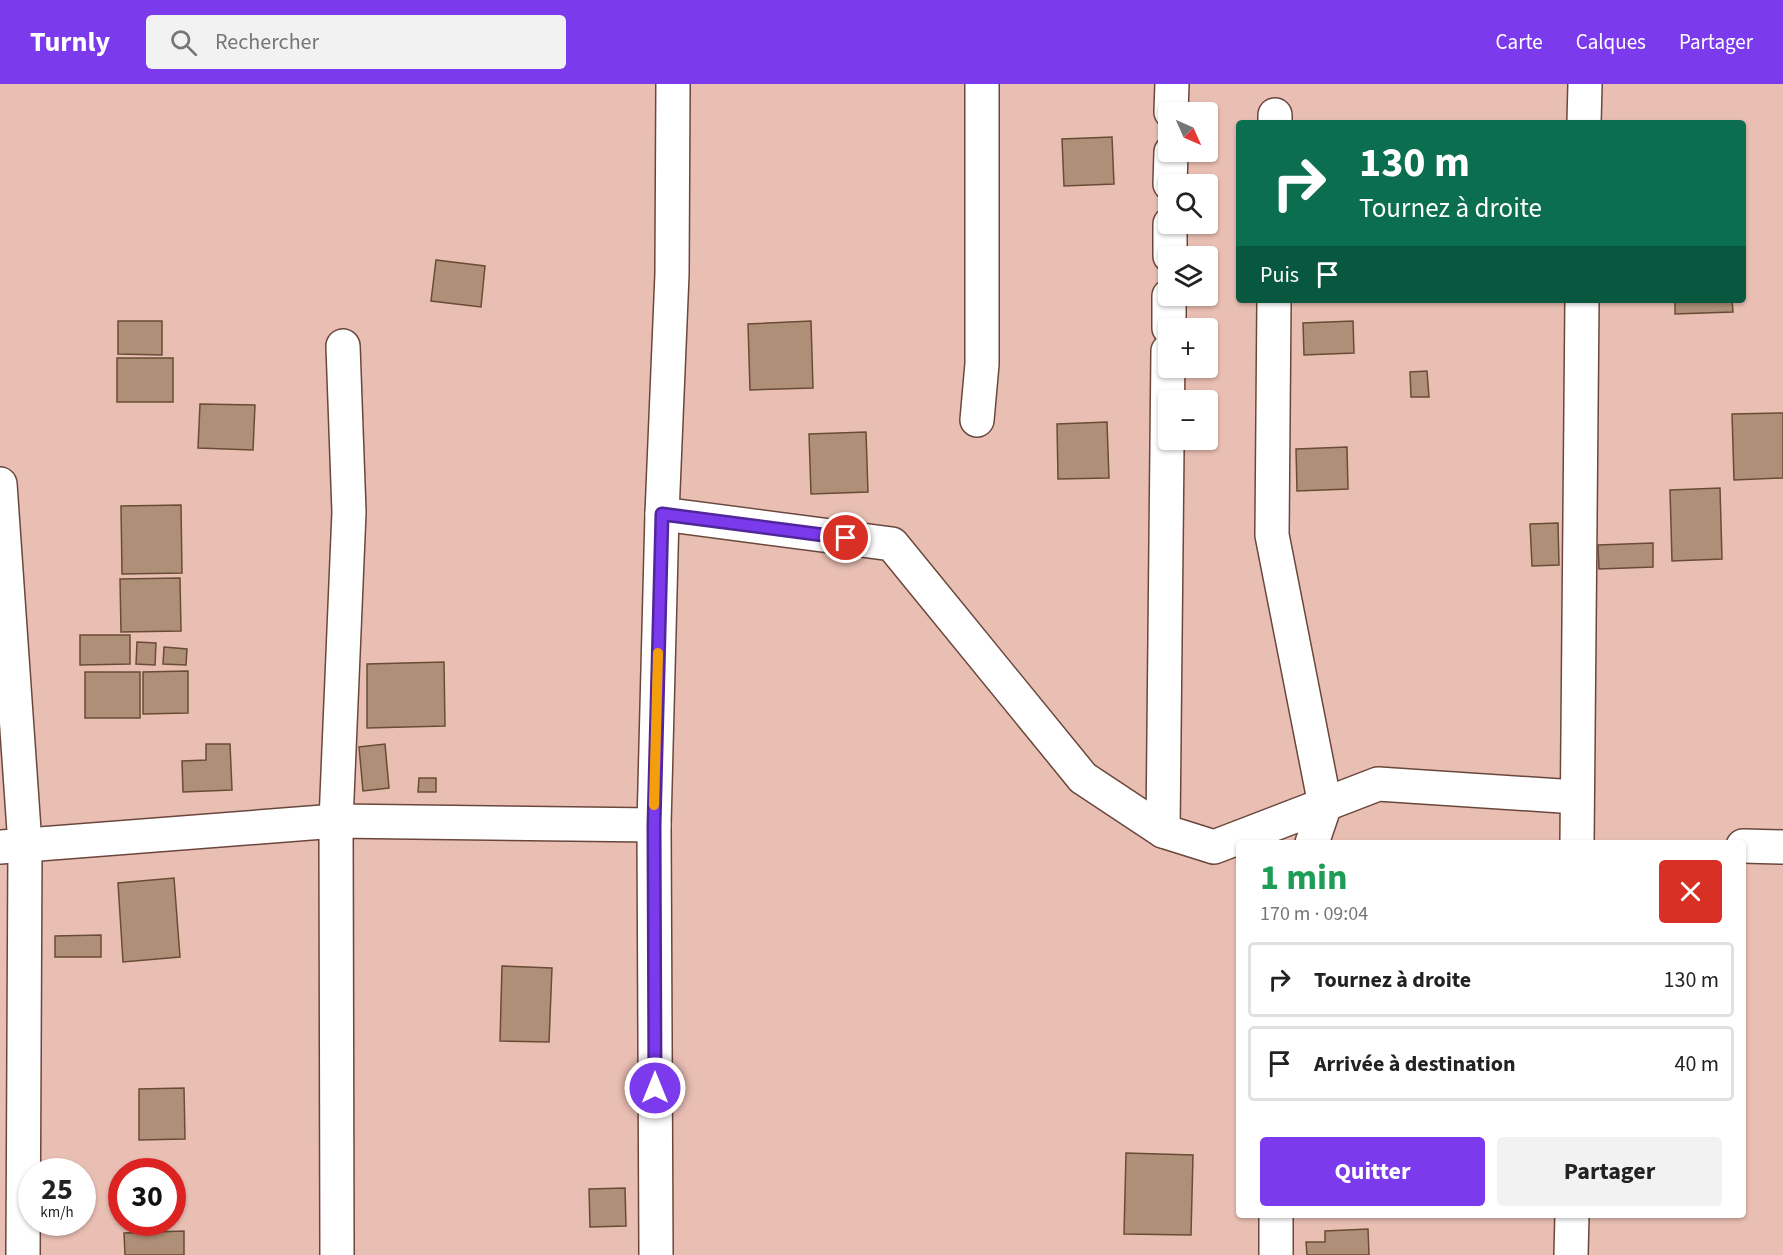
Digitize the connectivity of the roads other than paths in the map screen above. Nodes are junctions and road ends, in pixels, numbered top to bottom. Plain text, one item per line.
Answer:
1 (673, 84) edge
2 (982, 84) edge
3 (1172, 84) edge
4 (1585, 84) edge
5 (1171, 102) edge
6 (1584, 120) edge
7 (1274, 303) edge
8 (1582, 303) edge
9 (343, 346) dead end
10 (1168, 378) edge
11 (977, 420) dead end
12 (0, 484) edge
13 (662, 514) junction
14 (1576, 797) junction
15 (1325, 805) junction
16 (336, 821) junction
17 (654, 825) junction
18 (1163, 831) junction
19 (1313, 840) edge
20 (1577, 840) edge
21 (13, 846) edge
22 (1746, 846) edge
23 (1783, 847) edge
24 (1276, 1218) edge
25 (1572, 1218) edge
26 (23, 1255) edge
27 (337, 1255) edge
28 (656, 1255) edge
29 (1276, 1255) edge
30 (1571, 1255) edge

1 - 13 street
2 - 11 street
3 - 5 street
4 - 6 street
7 - 15 street
8 - 14 street
9 - 16 street
10 - 18 street
12 - 21 street
13 - 17 street
13 - 18 street
14 - 15 street
14 - 20 street
15 - 18 street
15 - 19 street
16 - 17 street
16 - 21 street
16 - 27 street
17 - 28 street
21 - 26 street
22 - 23 street
24 - 29 street
25 - 30 street

